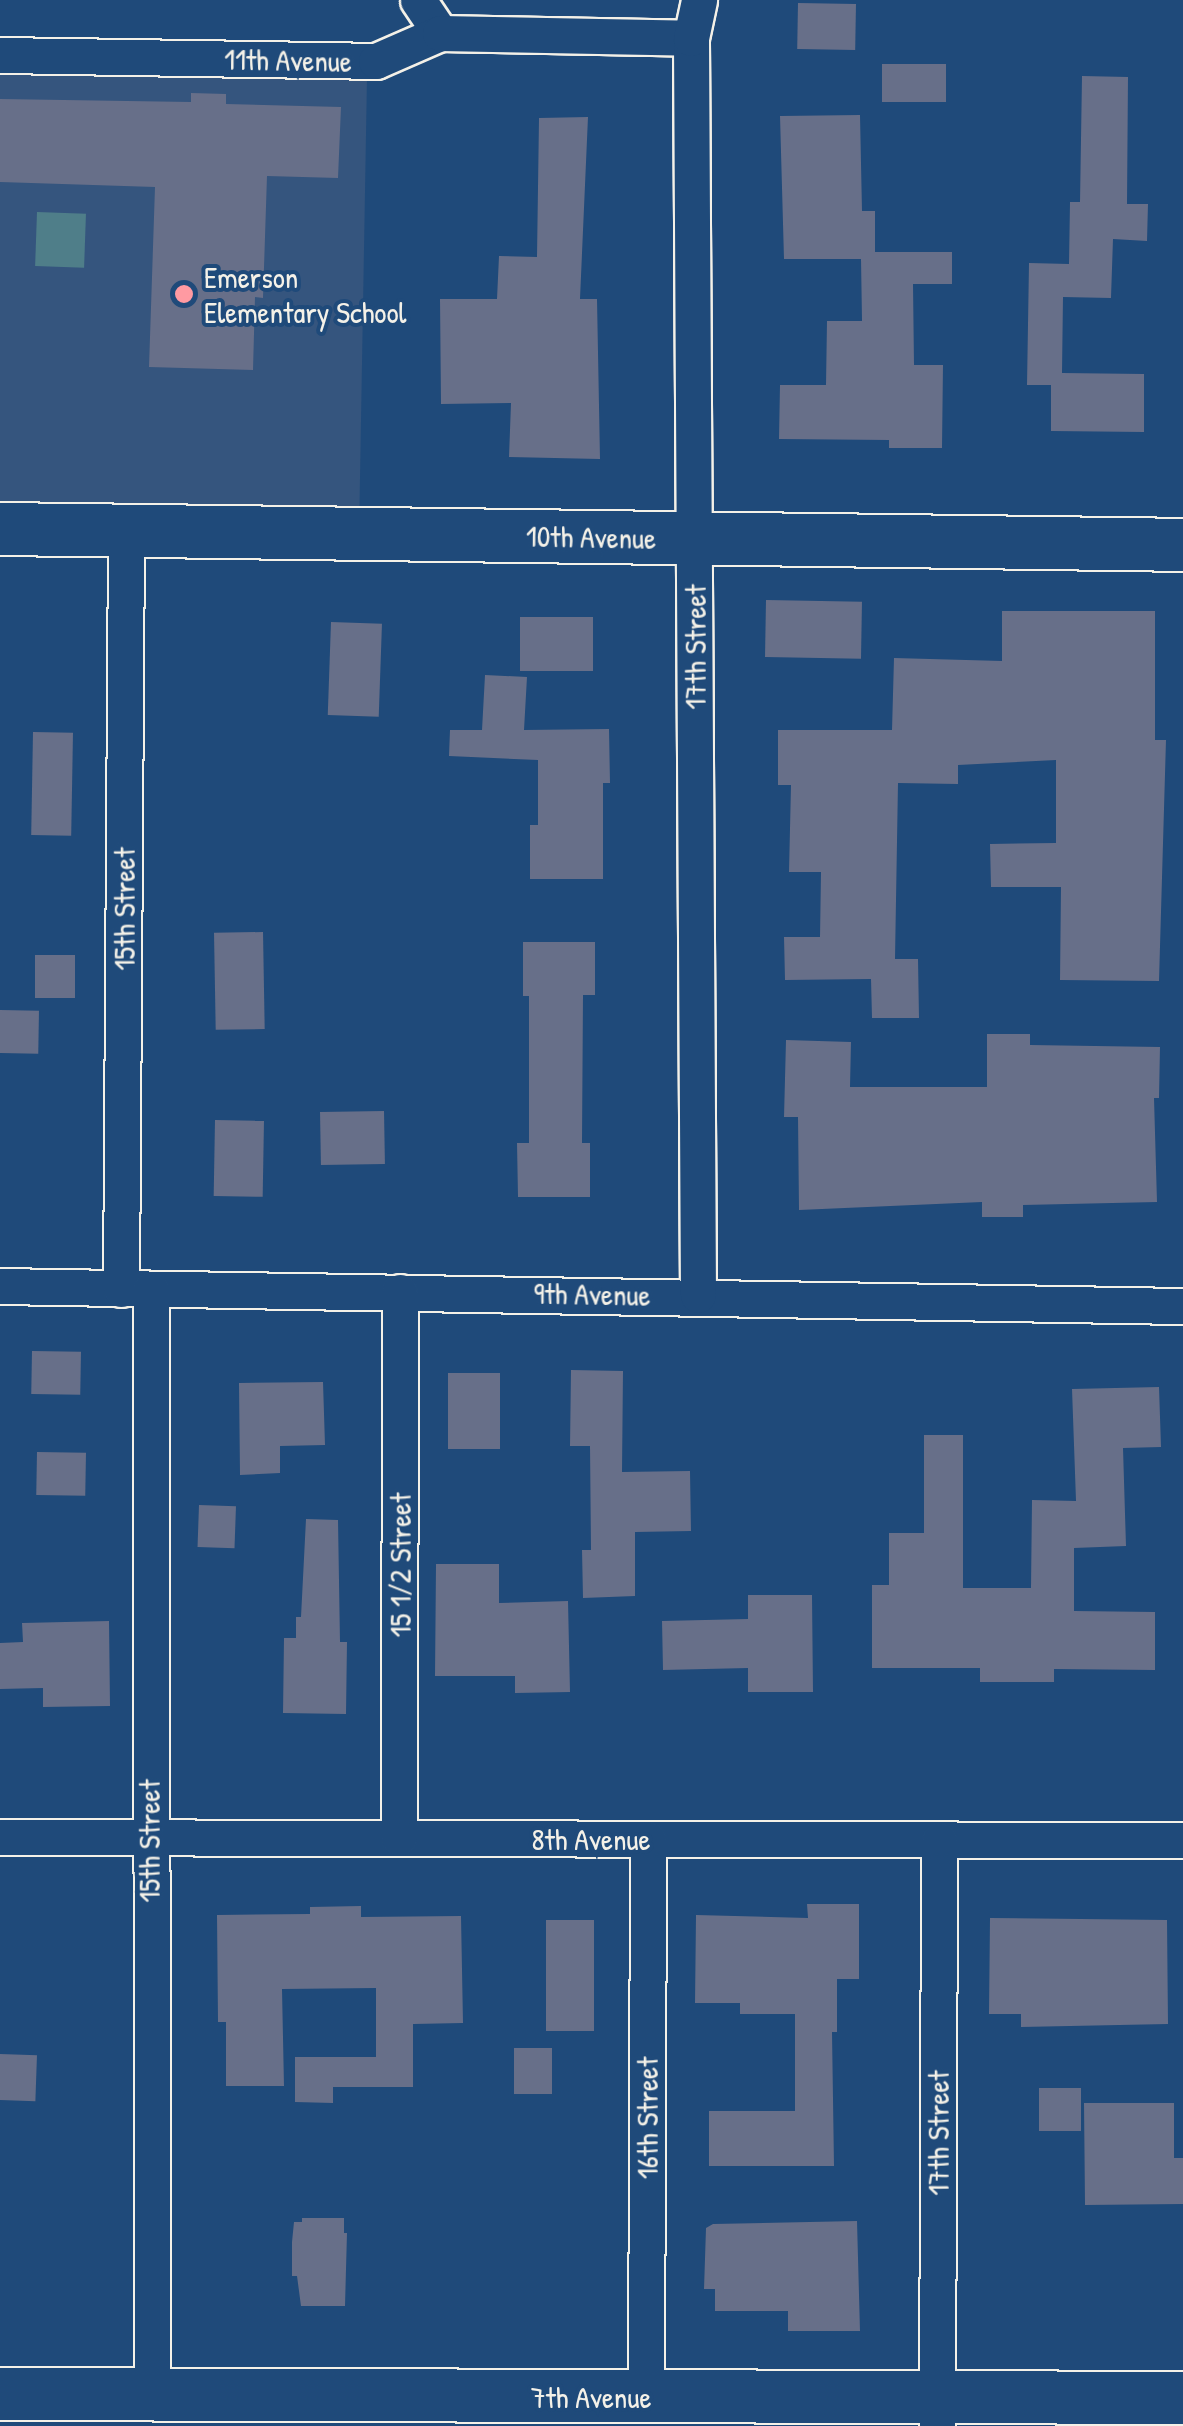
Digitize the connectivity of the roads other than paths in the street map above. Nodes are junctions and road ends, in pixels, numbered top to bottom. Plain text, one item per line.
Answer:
1 (418, 0) edge
2 (699, 0) edge
3 (440, 33) junction
4 (691, 38) junction
5 (0, 56) edge
6 (0, 529) edge
7 (126, 529) junction
8 (695, 538) junction
9 (1183, 545) edge
10 (0, 1286) edge
11 (136, 1289) junction
12 (400, 1292) junction
13 (698, 1295) junction
14 (1183, 1306) edge
15 (0, 1837) edge
16 (148, 1837) junction
17 (400, 1838) junction
18 (648, 1839) junction
19 (939, 1840) junction
20 (1183, 1840) edge
21 (0, 2394) edge
22 (646, 2397) junction
23 (1183, 2398) edge
24 (138, 2404) edge
25 (937, 2412) edge

1 - 3 street
2 - 4 street, 17th Street
3 - 4 street, 11th Avenue
3 - 5 street, 11th Avenue
4 - 8 street, 17th Street
6 - 7 street, 10th Avenue
7 - 8 street, 10th Avenue
7 - 11 street, 15th Street
8 - 9 street, 10th Avenue
8 - 13 street, 17th Street
10 - 11 street, 9th Avenue
11 - 12 street, 9th Avenue
11 - 16 street, 15th Street
12 - 13 street, 9th Avenue
12 - 17 street, 15 1/2 Street
13 - 14 street, 9th Avenue
15 - 16 street, 8th Avenue
16 - 17 street, 8th Avenue
16 - 24 street, 15th Street
17 - 18 street, 8th Avenue
18 - 19 street, 8th Avenue
18 - 22 street, 16th Street
19 - 20 street, 8th Avenue
19 - 25 street, 17th Street
21 - 24 street, 7th Avenue
22 - 24 street, 7th Avenue
22 - 25 street, 7th Avenue
23 - 25 street, 7th Avenue

